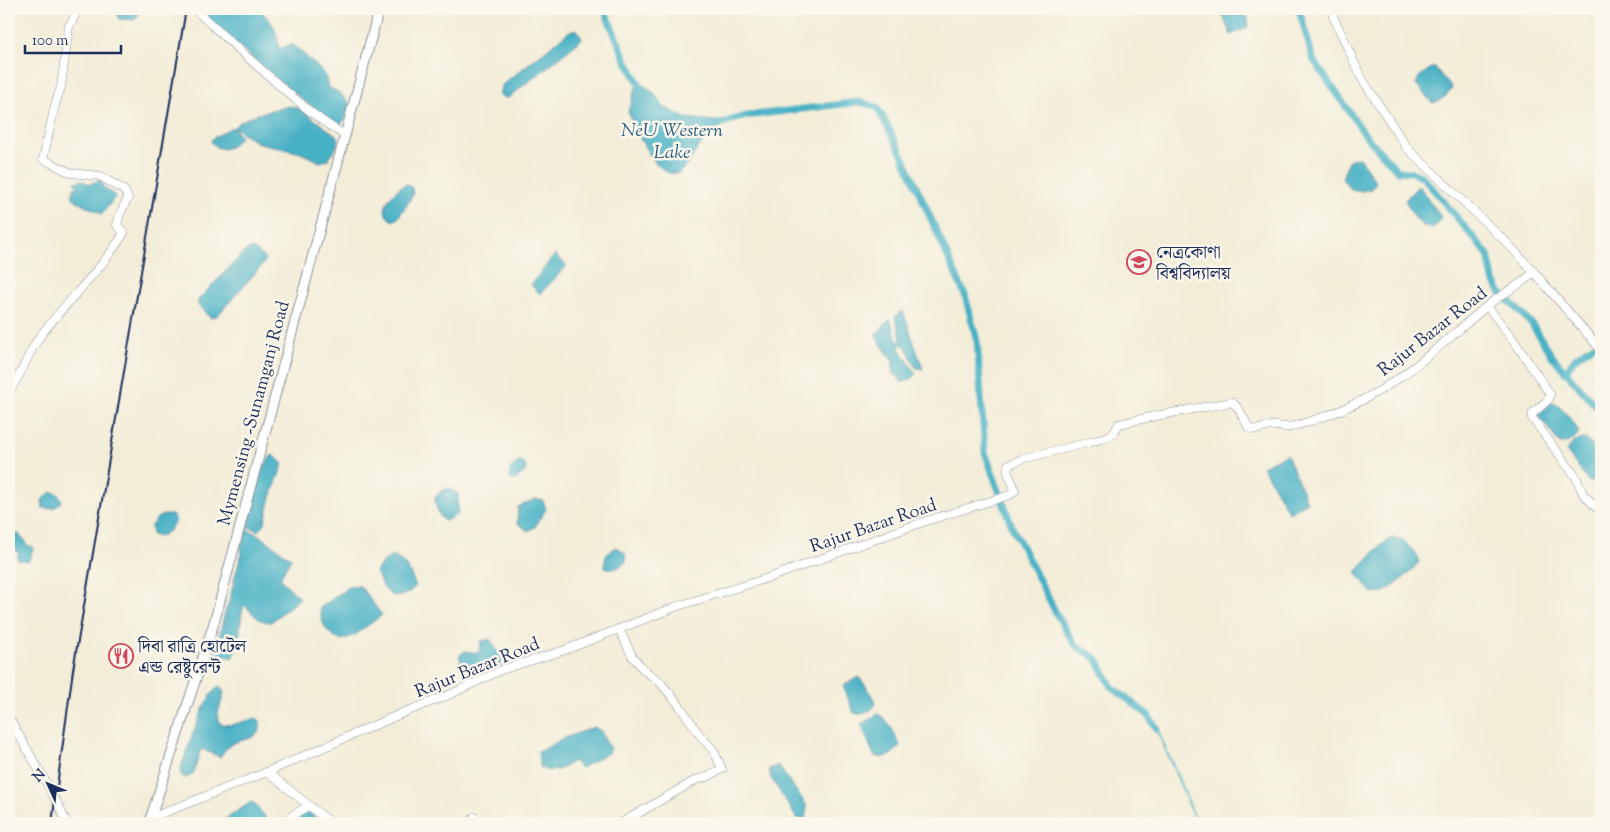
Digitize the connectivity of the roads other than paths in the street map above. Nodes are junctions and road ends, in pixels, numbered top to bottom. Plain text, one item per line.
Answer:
1 (79, 9) edge
2 (194, 9) edge
3 (379, 9) edge
4 (1332, 9) edge
5 (345, 134) junction
6 (1534, 272) junction
7 (1488, 305) junction
8 (1601, 350) edge
9 (9, 392) edge
10 (1601, 512) edge
11 (619, 629) junction
12 (9, 718) edge
13 (267, 772) junction
14 (308, 806) junction
15 (151, 820) edge
16 (67, 823) edge
17 (281, 823) edge
18 (331, 823) edge
19 (621, 823) edge

1 - 9 street
2 - 5 street
3 - 5 main road, Mymensing -Sunamganj Road
4 - 6 street
5 - 15 main road, Mymensing -Sunamganj Road
6 - 7 street, Rajur Bazar Road
6 - 8 street
7 - 10 street
7 - 11 street, Rajur Bazar Road
11 - 13 street, Rajur Bazar Road
11 - 19 street
12 - 16 street
13 - 14 street
13 - 15 street, Rajur Bazar Road
14 - 17 street
14 - 18 street

